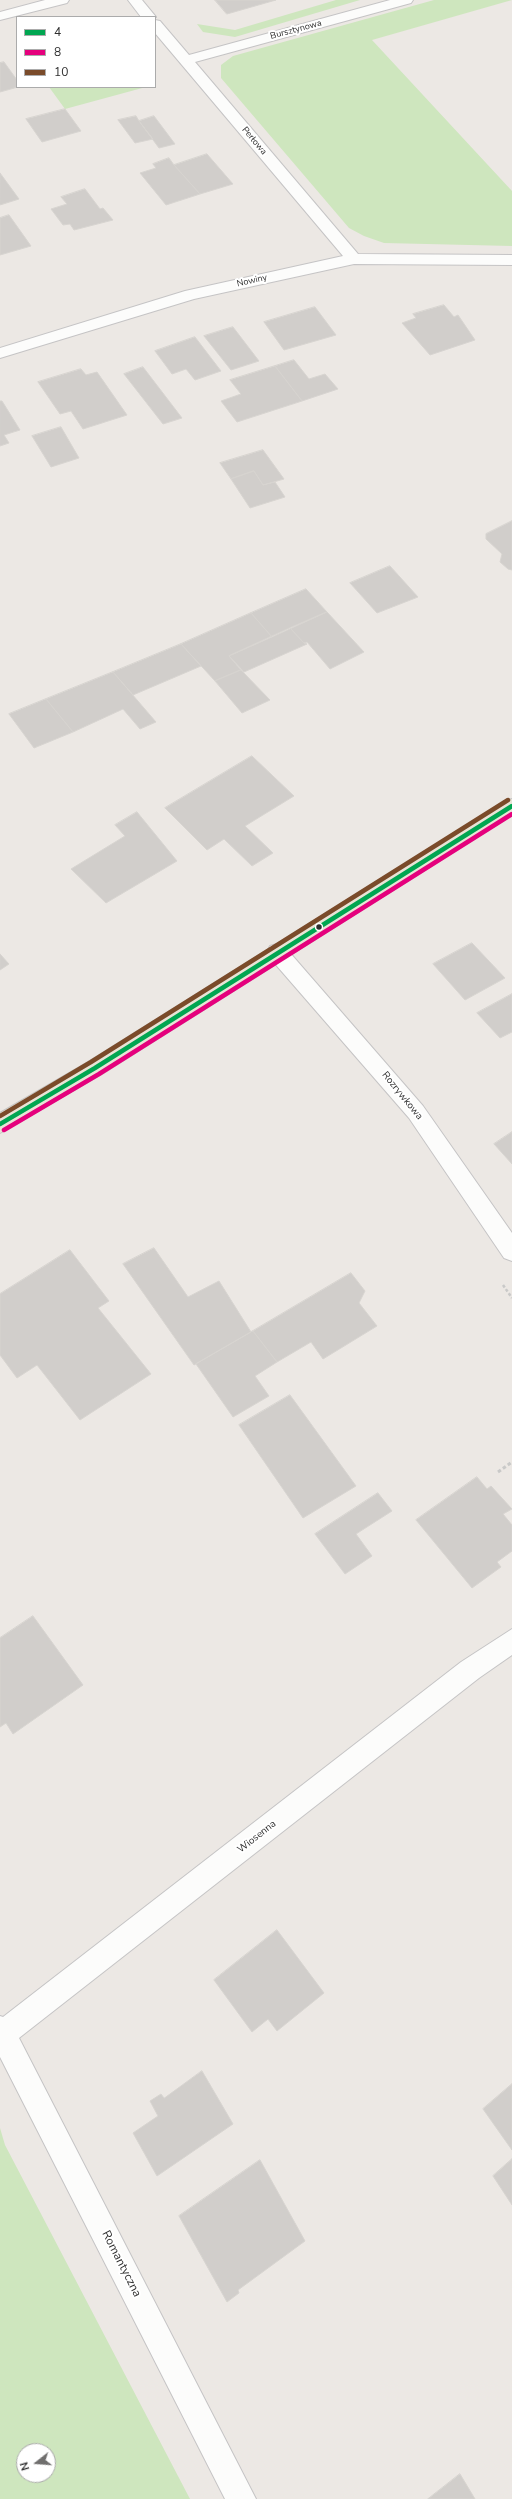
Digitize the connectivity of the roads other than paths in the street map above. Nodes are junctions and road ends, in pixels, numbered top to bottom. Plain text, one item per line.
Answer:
1 (62, 0) edge
2 (135, 0) edge
3 (406, 0) edge
4 (0, 16) edge
5 (148, 16) edge
6 (156, 25) edge
7 (185, 60) junction
8 (354, 258) junction
9 (512, 260) edge
10 (0, 352) edge
11 (512, 806) edge
12 (277, 952) junction
13 (0, 1124) edge
14 (512, 1251) edge
15 (512, 1641) edge
16 (2, 2032) edge
17 (241, 2499) edge

1 - 4 street
2 - 5 street
3 - 7 street, Bursztynowa
6 - 7 street, Perłowa
7 - 8 street, Perłowa
8 - 9 street, Nowiny
8 - 10 street, Nowiny
11 - 12 main road
12 - 13 main road
12 - 14 street, Rozrywkowa
15 - 16 street, Wiosenna
16 - 17 street, Romantyczna

